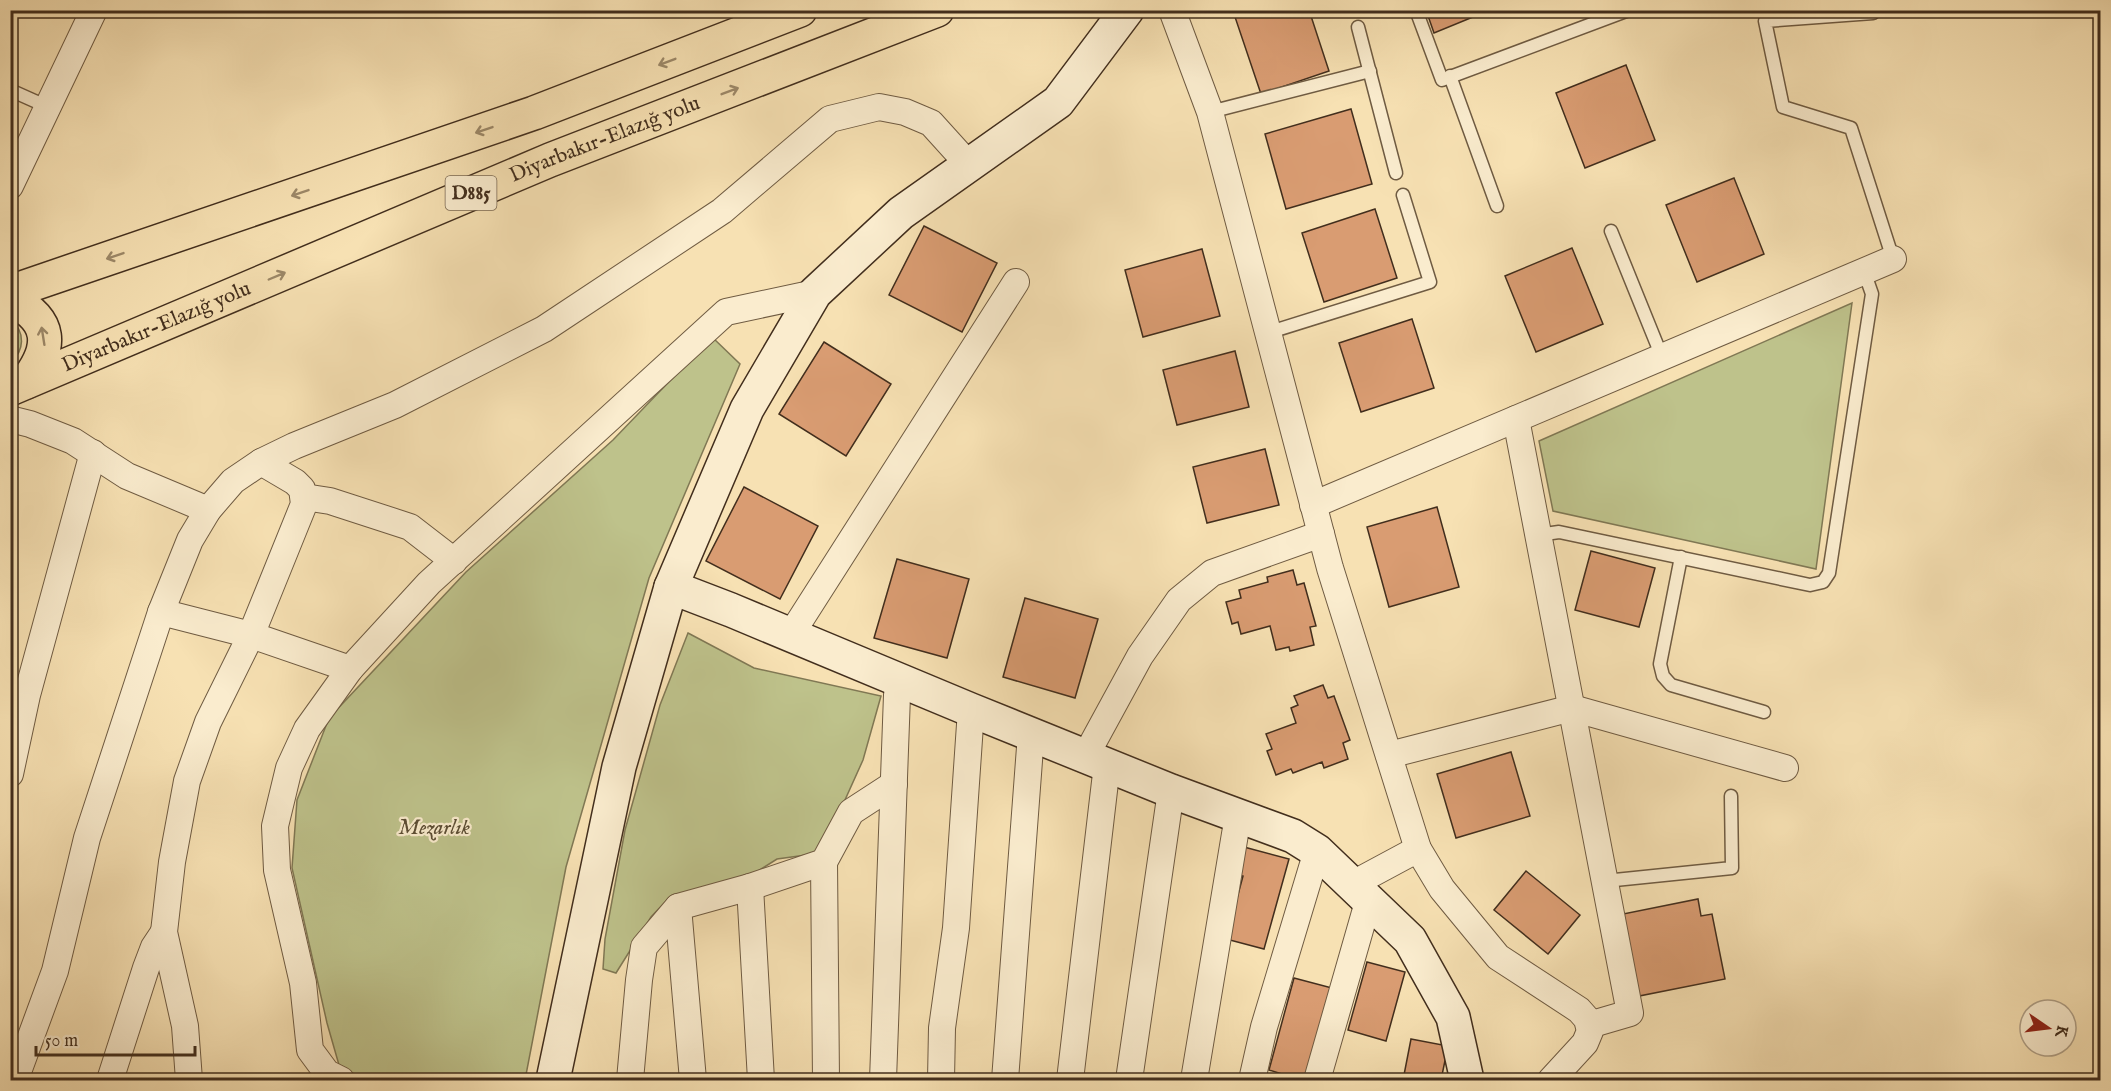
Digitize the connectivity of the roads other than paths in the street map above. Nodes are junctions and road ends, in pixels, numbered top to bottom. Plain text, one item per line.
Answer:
1 (94, 10) edge
2 (800, 10) edge
3 (937, 10) edge
4 (1127, 10) edge
5 (1172, 10) edge
6 (1416, 10) edge
7 (1629, 10) edge
8 (1873, 13) dead end
9 (1358, 27) dead end
10 (1370, 71) junction
11 (1450, 76) junction
12 (10, 90) edge
13 (48, 107) junction
14 (1210, 112) junction
15 (969, 165) junction
16 (1396, 173) dead end
17 (10, 186) edge
18 (1403, 195) dead end
19 (1497, 206) dead end
20 (1611, 231) dead end
21 (1893, 259) joint
22 (1864, 271) junction
23 (1017, 282) dead end
24 (10, 292) edge
25 (815, 293) junction
26 (10, 299) edge
27 (1267, 333) junction
28 (1662, 357) junction
29 (16, 391) edge
30 (10, 419) edge
31 (1516, 419) junction
32 (93, 453) junction
33 (261, 462) junction
34 (304, 496) junction
35 (1313, 505) junction
36 (208, 510) junction
37 (1321, 534) junction
38 (1538, 535) junction
39 (1681, 557) junction
40 (454, 561) junction
41 (671, 587) junction
42 (161, 612) junction
43 (251, 635) junction
44 (790, 636) junction
45 (350, 669) junction
46 (897, 695) dead end
47 (1572, 708) junction
48 (970, 710) junction
49 (1764, 712) dead end
50 (1031, 734) junction
51 (1389, 755) junction
52 (1096, 761) junction
53 (1785, 768) dead end
54 (10, 774) edge
55 (894, 784) junction
56 (1171, 791) junction
57 (1731, 796) dead end
58 (1238, 816) junction
59 (1418, 849) junction
60 (1317, 851) junction
61 (824, 862) junction
62 (1605, 882) junction
63 (750, 887) junction
64 (1361, 894) junction
65 (678, 907) junction
66 (164, 932) junction
67 (1589, 1025) junction
68 (325, 1075) edge
69 (15, 1080) edge
70 (110, 1080) edge
71 (189, 1080) edge
72 (553, 1080) edge
73 (630, 1080) edge
74 (693, 1080) edge
75 (761, 1080) edge
76 (826, 1080) edge
77 (883, 1080) edge
78 (941, 1080) edge
79 (1005, 1080) edge
80 (1070, 1080) edge
81 (1129, 1080) edge
82 (1194, 1080) edge
83 (1252, 1080) edge
84 (1317, 1080) edge
85 (1467, 1080) edge
86 (1551, 1080) edge

1 - 13 street
2 -> 24 highway, D885
29 -> 3 highway, Diyarbakır-Elazığ yolu / D885
4 - 15 street
5 - 14 street
6 - 11 lane
7 - 11 lane
8 - 21 lane
9 - 10 lane
10 - 14 lane
10 - 16 lane
11 - 19 lane
12 - 13 lane
13 - 17 street
14 - 27 street
15 - 25 street
15 - 33 street
18 - 27 lane
20 - 28 lane
21 - 22 street
22 - 28 street
22 - 39 lane
23 - 44 street
25 - 40 street
25 - 41 street
29 -> 26 highway
27 - 35 street
28 - 31 street
30 - 32 street
31 - 35 street
31 - 38 street
32 - 36 street
32 - 54 street
33 - 34 street
33 - 36 street
34 - 40 street
34 - 43 street
35 - 37 street
36 - 42 street
37 - 51 street
37 - 52 street
38 - 39 lane
38 - 47 street
39 - 49 lane
40 - 45 street
41 - 44 street
41 - 72 street
42 - 43 street
42 - 69 street
43 - 45 street
43 - 66 street
44 - 48 street
45 - 68 street
46 - 55 street
47 - 51 street
47 - 53 street
47 - 62 street
48 - 50 street
48 - 78 street
50 - 52 street
50 - 79 street
51 - 59 street
52 - 56 street
52 - 80 street
55 - 61 street
55 - 77 street
56 - 58 street
56 - 81 street
57 - 62 lane
58 - 60 street
58 - 82 street
59 - 64 street
59 - 67 street
60 - 64 street
60 - 83 street
61 - 63 street
61 - 76 street
62 - 67 street
63 - 65 street
63 - 75 street
64 - 84 street
64 - 85 street
65 - 73 street
65 - 74 street
66 - 70 street
66 - 71 street
67 - 86 street

